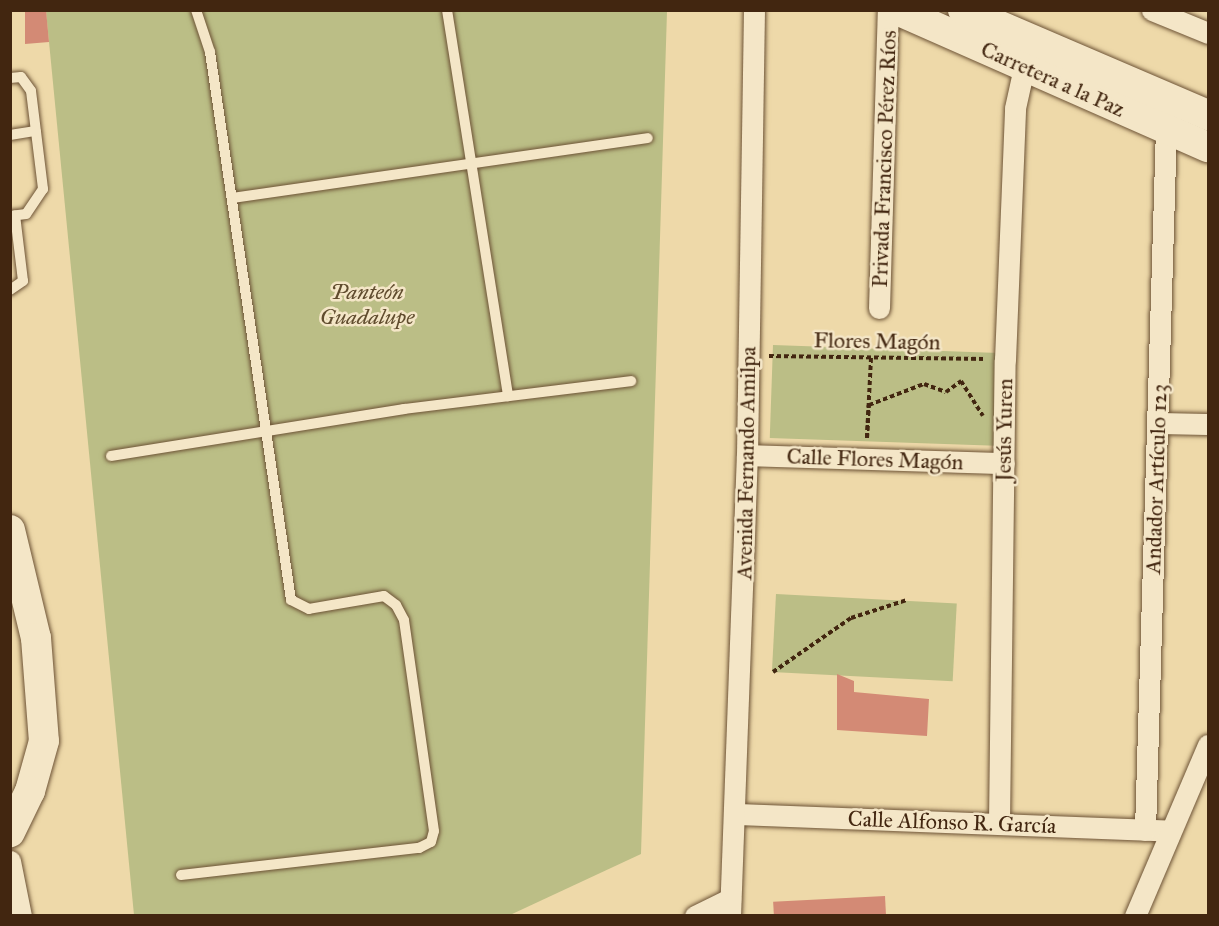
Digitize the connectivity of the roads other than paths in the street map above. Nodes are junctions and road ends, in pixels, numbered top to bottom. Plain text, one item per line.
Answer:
1 (196, 10) edge
2 (447, 10) edge
3 (754, 10) edge
4 (888, 10) edge
5 (897, 10) edge
6 (963, 10) edge
7 (1159, 12) edge
8 (1209, 33) edge
9 (1027, 52) junction
10 (10, 78) edge
11 (1209, 115) edge
12 (1166, 128) junction
13 (36, 131) junction
14 (10, 135) edge
15 (648, 138) dead end
16 (1209, 147) edge
17 (470, 163) junction
18 (232, 198) junction
19 (13, 215) edge
20 (10, 290) edge
21 (879, 308) dead end
22 (631, 381) dead end
23 (508, 396) junction
24 (1158, 423) junction
25 (1209, 424) edge
26 (267, 433) junction
27 (747, 455) junction
28 (111, 456) dead end
29 (1004, 457) junction
30 (10, 530) edge
31 (1209, 745) edge
32 (735, 814) junction
33 (999, 823) junction
34 (1145, 830) junction
35 (1169, 831) junction
36 (10, 832) edge
37 (10, 861) edge
38 (181, 875) dead end
39 (730, 907) edge
40 (21, 915) edge
41 (695, 915) edge
42 (1135, 915) edge

1 - 18 lane
2 - 17 lane
3 - 27 street, Avenida Fernando Amilpa
4 - 21 street, Privada Francisco Pérez Ríos
5 - 9 main road, Carretera a la Paz
6 - 9 main road, Carretera a la Paz
7 - 8 street
9 - 11 main road, Carretera a la Paz
9 - 12 main road, Carretera a la Paz
9 - 29 street, Jesús Yuren
10 - 13 lane
12 - 16 main road, Carretera a la Paz
12 - 24 street, Andador Artículo 123
13 - 14 lane
13 - 19 lane
15 - 17 lane
17 - 18 lane
17 - 23 lane
18 - 26 lane
19 - 20 lane
22 - 23 lane
23 - 26 lane
24 - 25 street
24 - 34 street, Andador Artículo 123
26 - 28 lane
26 - 38 lane
27 - 29 street, Calle Flores Magón
27 - 32 street, Avenida Fernando Amilpa
29 - 33 street, Jesús Yuren
30 - 36 main road
31 - 35 street
32 - 33 street, Calle Alfonso R. García
32 - 39 street, Avenida Fernando Amilpa
33 - 34 street, Calle Alfonso R. García
34 - 35 street, Calle Alfonso R. García
35 - 42 street
37 - 40 street
39 - 41 street

